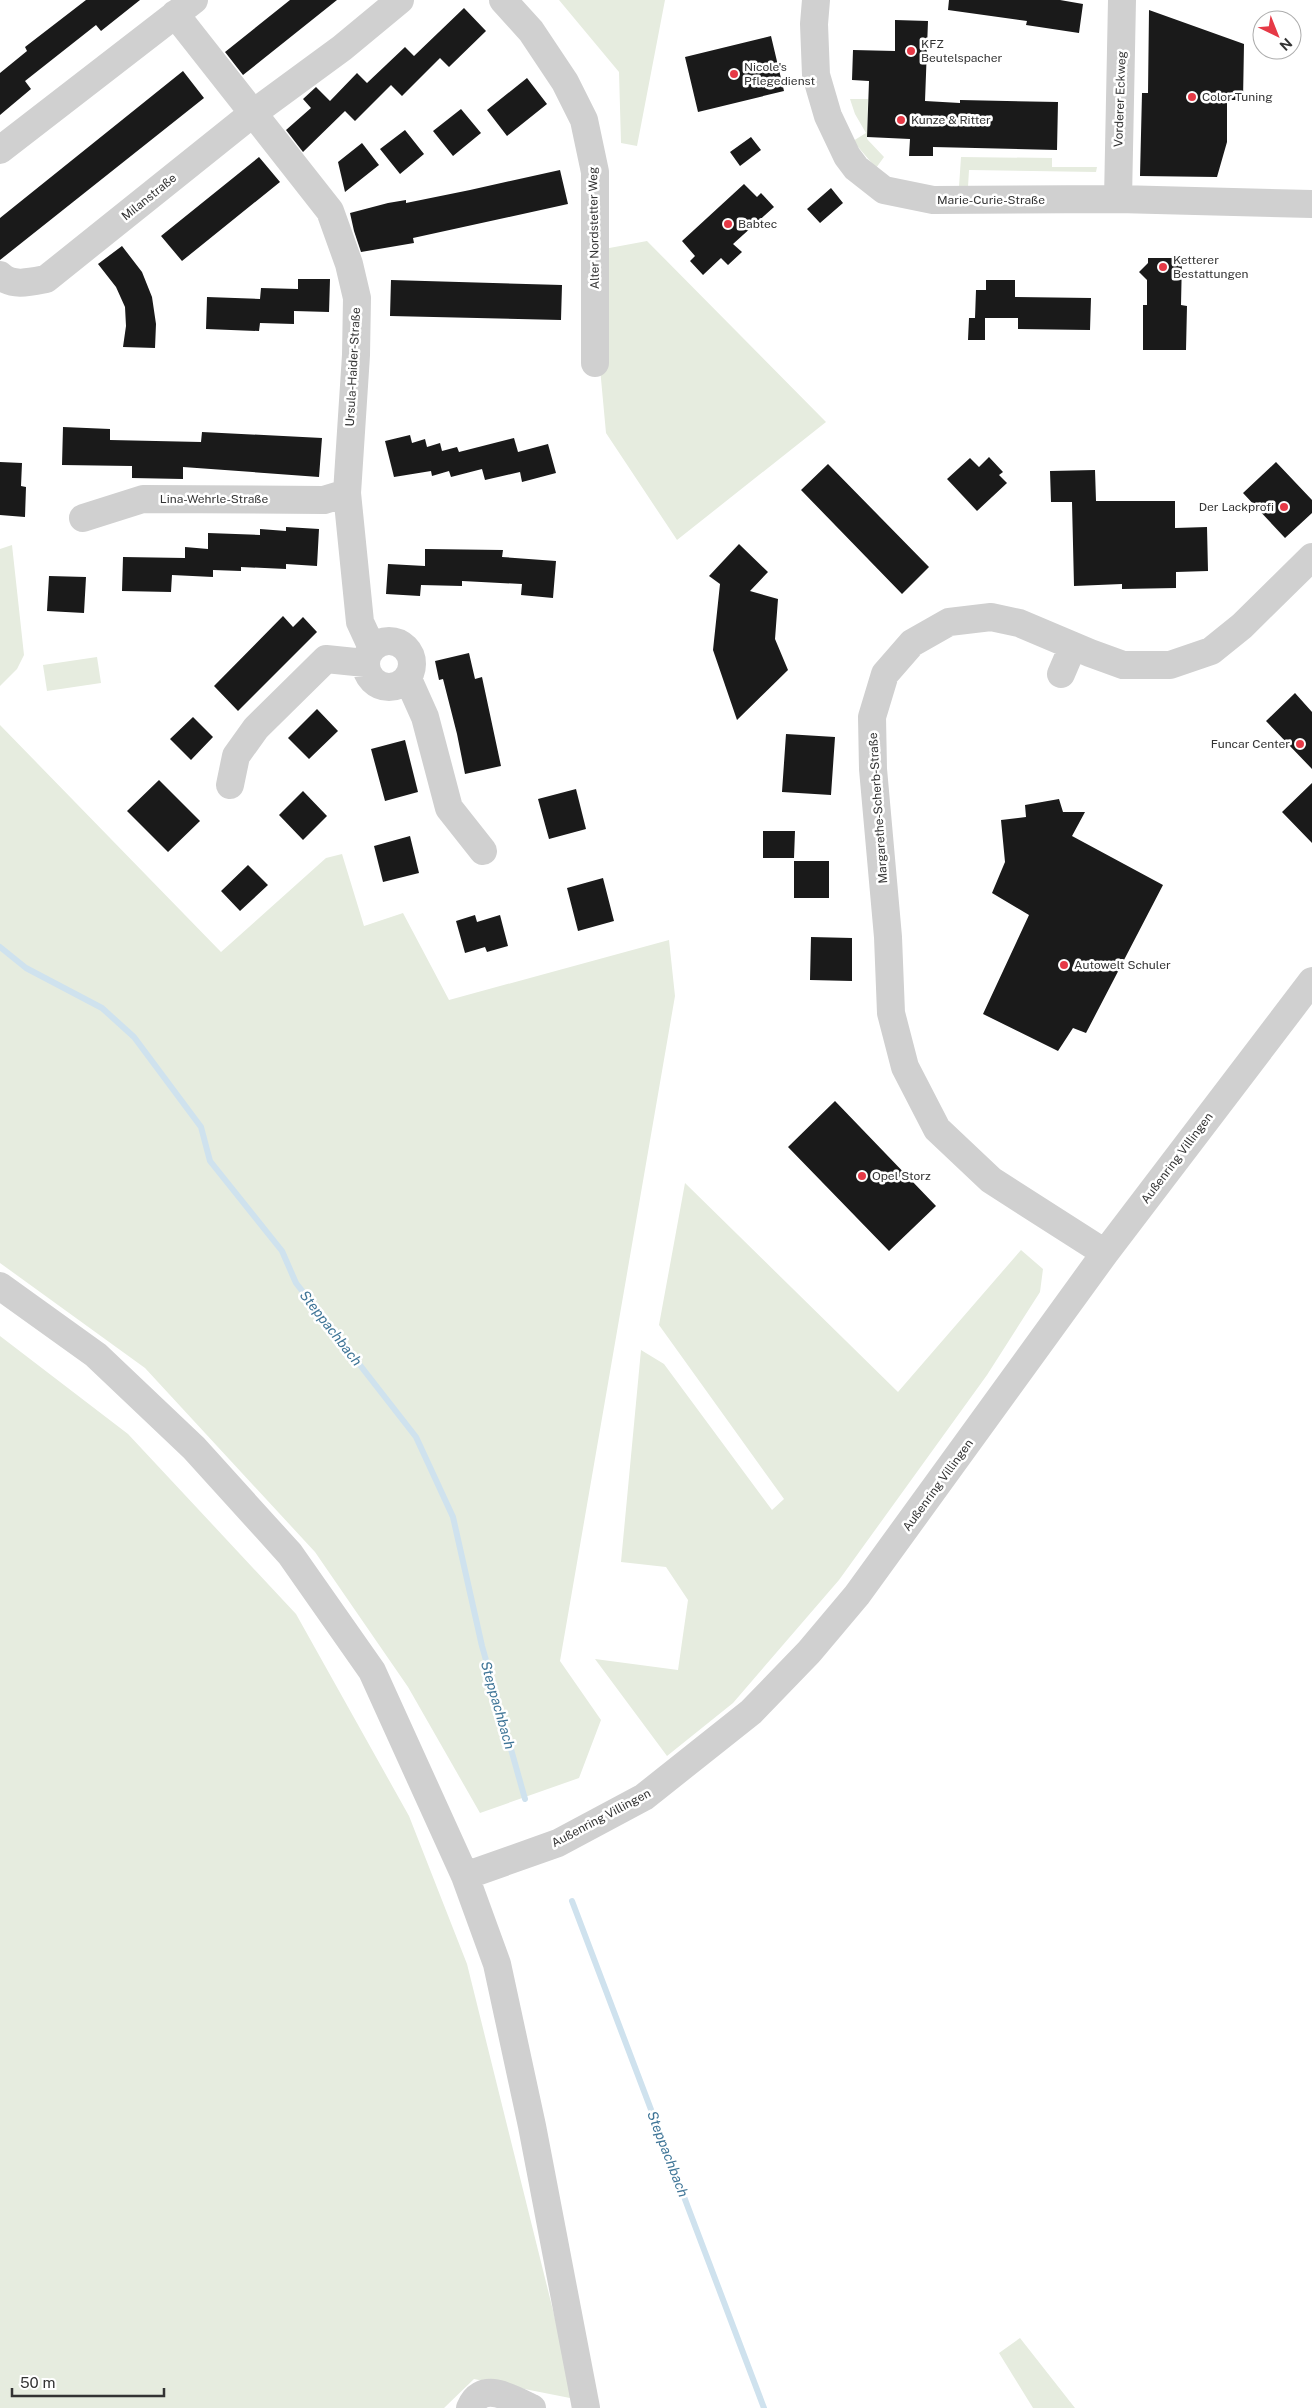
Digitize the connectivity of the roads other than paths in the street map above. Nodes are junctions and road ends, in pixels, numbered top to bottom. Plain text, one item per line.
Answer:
1 (400, 0) edge
2 (503, 0) edge
3 (816, 0) edge
4 (1122, 0) edge
5 (184, 7) edge
6 (252, 114) junction
7 (0, 150) edge
8 (1118, 199) junction
9 (1312, 204) edge
10 (0, 275) edge
11 (595, 363) dead end
12 (346, 493) junction
13 (83, 518) dead end
14 (1312, 556) edge
15 (1073, 646) junction
16 (369, 655) junction
17 (1061, 674) dead end
18 (408, 679) junction
19 (230, 785) dead end
20 (482, 852) dead end
21 (1312, 981) edge
22 (1105, 1253) junction
23 (0, 1286) edge
24 (465, 1876) junction
25 (470, 2408) edge
26 (532, 2408) edge
27 (586, 2408) edge

1 - 6 street, Milanstraße
2 - 11 street, Alter Nordstetter Weg
3 - 8 street, Marie-Curie-Straße
4 - 8 street, Vorderer Eckweg
5 - 6 street
5 - 7 street
6 - 10 street, Milanstraße
6 - 12 street, Ursula-Haider-Straße
8 - 9 street, Marie-Curie-Straße
12 - 13 street, Lina-Wehrle-Straße
12 - 16 street, Ursula-Haider-Straße
14 - 15 street, Margarethe-Scherb-Straße
15 - 17 street
15 - 22 street, Margarethe-Scherb-Straße
16 - 18 street
16 - 18 street
16 - 19 street
18 - 20 street
21 - 22 street, Außenring Villingen
22 - 24 street, Außenring Villingen
23 - 24 street
24 - 27 street
25 - 26 street

